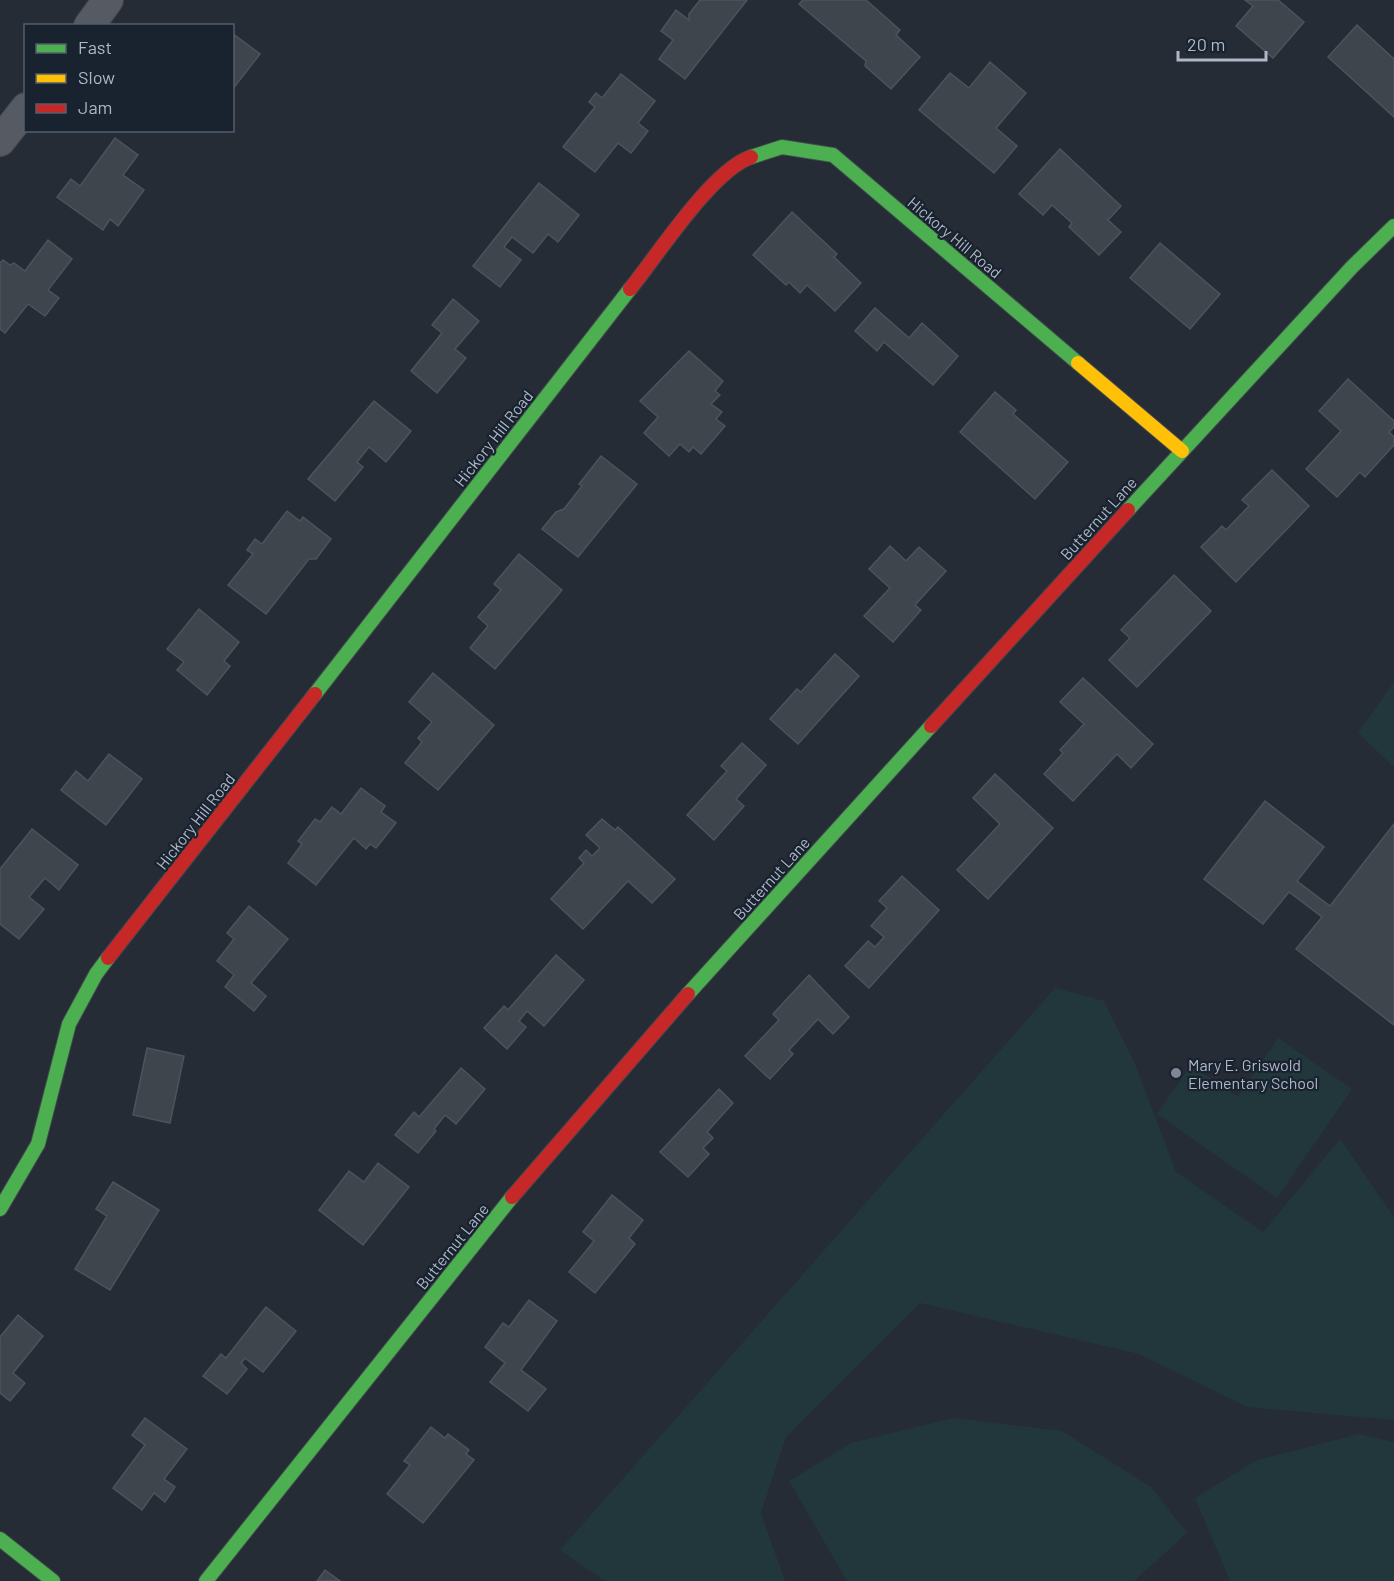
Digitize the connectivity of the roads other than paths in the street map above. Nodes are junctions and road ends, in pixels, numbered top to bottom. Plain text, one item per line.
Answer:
1 (108, 0) edge
2 (90, 24) edge
3 (24, 111) edge
4 (0, 141) edge
5 (1394, 226) edge
6 (1182, 451) junction
7 (0, 1209) edge
8 (0, 1539) edge
9 (52, 1581) edge
10 (206, 1581) edge

1 - 2 street
3 - 4 street
5 - 6 street, Butternut Lane
6 - 7 street, Hickory Hill Road
6 - 10 street, Butternut Lane
8 - 9 street

